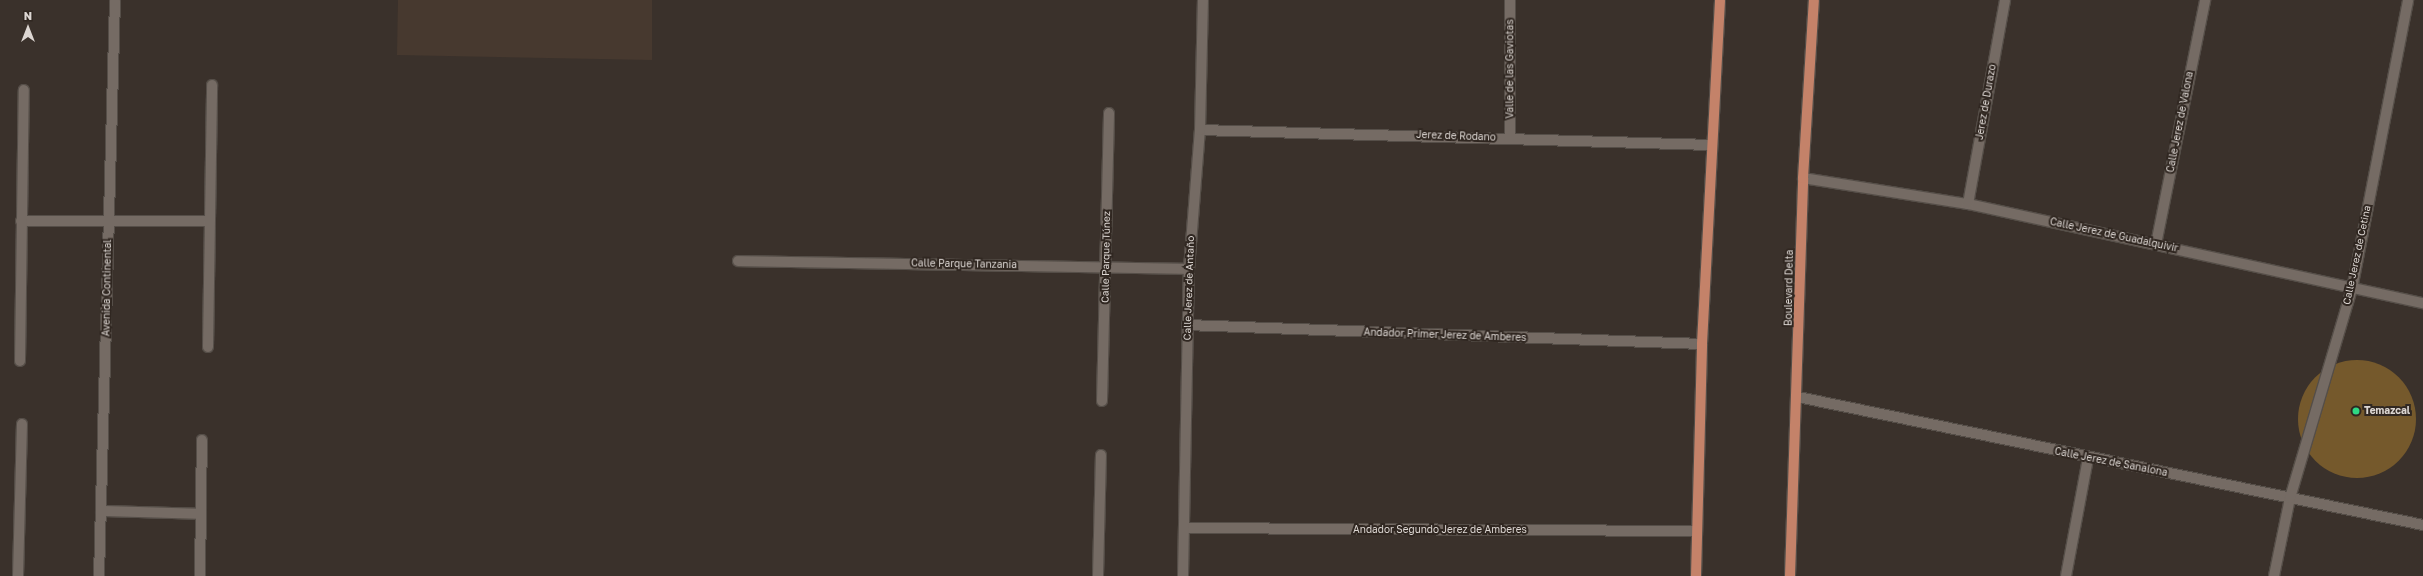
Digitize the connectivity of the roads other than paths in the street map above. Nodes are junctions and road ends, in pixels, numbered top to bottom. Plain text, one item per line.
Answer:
1 (115, 0) edge
2 (1203, 0) edge
3 (1510, 0) edge
4 (1720, 0) edge
5 (1814, 0) edge
6 (2005, 0) edge
7 (2205, 0) edge
8 (2408, 0) edge
9 (212, 84) dead end
10 (24, 90) dead end
11 (1109, 113) dead end
12 (1200, 130) junction
13 (1510, 138) junction
14 (1712, 145) junction
15 (1803, 178) junction
16 (1968, 204) junction
17 (21, 221) junction
18 (209, 221) junction
19 (108, 222) junction
20 (2156, 244) junction
21 (738, 261) dead end
22 (1106, 266) junction
23 (1189, 269) junction
24 (2352, 289) junction
25 (2423, 303) edge
26 (1187, 325) junction
27 (1702, 344) junction
28 (208, 347) dead end
29 (20, 361) dead end
30 (1798, 397) junction
31 (1102, 401) dead end
32 (22, 424) dead end
33 (202, 440) dead end
34 (1101, 455) dead end
35 (2088, 458) junction
36 (2290, 498) junction
37 (101, 510) junction
38 (201, 514) junction
39 (2423, 525) edge
40 (1184, 528) junction
41 (1696, 531) junction
42 (18, 576) edge
43 (99, 576) edge
44 (200, 576) edge
45 (1098, 576) edge
46 (1183, 576) edge
47 (1696, 576) edge
48 (1790, 576) edge
49 (2066, 576) edge
50 (2274, 576) edge

1 - 19 street, Avenida Continental
2 - 12 street, Calle Jerez de Antaño
3 - 13 street, Valle de las Gaviotas
4 - 14 main road
5 - 15 main road, Boulevard Delta
6 - 16 street, Jerez de Durazo
7 - 20 street, Calle Jerez de Valona
8 - 24 street, Calle Jerez de Cetina
9 - 18 street
10 - 17 street
11 - 22 street, Calle Parque Túnez
12 - 13 street, Jerez de Rodano
12 - 23 street, Calle Jerez de Antaño
13 - 14 street, Jerez de Rodano
14 - 27 main road
15 - 16 street, Calle Jerez de Guadalquivir
15 - 30 main road, Boulevard Delta
16 - 20 street, Calle Jerez de Guadalquivir
17 - 19 street
17 - 29 street
18 - 19 street
18 - 28 street
19 - 37 street, Avenida Continental
20 - 24 street, Calle Jerez de Guadalquivir
21 - 22 street, Calle Parque Tanzania
22 - 23 street, Calle Parque Tanzania
22 - 31 street, Calle Parque Túnez
23 - 26 street, Calle Jerez de Antaño
24 - 25 street, Calle Jerez de Guadalquivir
24 - 36 street, Calle Jerez de Cetina
26 - 27 street, Andador Primer Jerez de Amberes
26 - 40 street, Calle Jerez de Antaño
27 - 41 main road
30 - 35 street, Calle Jerez de Sanalona
30 - 48 main road, Boulevard Delta
32 - 42 street
33 - 38 street
34 - 45 street
35 - 36 street, Calle Jerez de Sanalona
35 - 49 street
36 - 39 street, Calle Jerez de Sanalona
36 - 50 street, Calle Jerez de Cetina
37 - 38 street
37 - 43 street, Avenida Continental
38 - 44 street
40 - 41 street, Andador Segundo Jerez de Amberes
40 - 46 street, Calle Jerez de Antaño
41 - 47 main road

